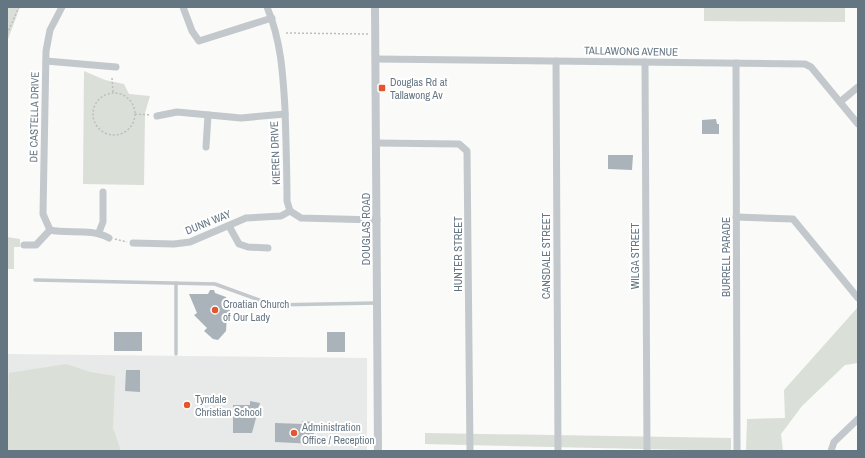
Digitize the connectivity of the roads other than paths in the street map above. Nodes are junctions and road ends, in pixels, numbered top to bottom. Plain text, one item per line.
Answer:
1 (62, 7) edge
2 (183, 7) edge
3 (267, 7) edge
4 (375, 7) edge
5 (272, 18) junction
6 (376, 59) junction
7 (46, 61) junction
8 (556, 61) junction
9 (645, 62) junction
10 (736, 63) junction
11 (116, 67) dead end
12 (858, 87) edge
13 (840, 102) junction
14 (285, 114) junction
15 (208, 115) junction
16 (157, 116) road end
17 (858, 124) edge
18 (376, 143) junction
19 (206, 147) dead end
20 (103, 192) dead end
21 (290, 211) junction
22 (736, 217) junction
23 (377, 220) junction
24 (229, 226) junction
25 (50, 230) junction
26 (99, 232) junction
27 (109, 238) road end
28 (133, 243) road end
29 (24, 245) dead end
30 (268, 248) dead end
31 (34, 280) dead end
32 (176, 283) junction
33 (858, 298) edge
34 (377, 303) junction
35 (176, 354) dead end
36 (858, 419) edge
37 (378, 451) edge
38 (470, 451) edge
39 (558, 451) edge
40 (647, 451) edge
41 (737, 451) edge
42 (831, 451) edge

1 - 7 street, DE CASTELLA DRIVE
2 - 5 street
3 - 5 street, KIEREN DRIVE
4 - 6 street, DOUGLAS ROAD
5 - 14 street, KIEREN DRIVE
6 - 8 street, TALLAWONG AVENUE
6 - 18 street, DOUGLAS ROAD
7 - 11 street
7 - 25 street, DE CASTELLA DRIVE
8 - 9 street, TALLAWONG AVENUE
8 - 39 street, CANSDALE STREET
9 - 10 street, TALLAWONG AVENUE
9 - 40 street, WILGA STREET
10 - 13 street, TALLAWONG AVENUE
10 - 22 street, BURRELL PARADE
12 - 13 street
13 - 17 street, TALLAWONG AVENUE
14 - 15 street
14 - 21 street, KIEREN DRIVE
15 - 16 street
15 - 19 street
18 - 23 street, DOUGLAS ROAD
18 - 38 street, HUNTER STREET
20 - 26 street
21 - 23 street
21 - 24 street, DUNN WAY
22 - 33 street
22 - 41 street, BURRELL PARADE
23 - 34 street, DOUGLAS ROAD
24 - 28 street, DUNN WAY
24 - 30 street
25 - 26 street
25 - 29 street
26 - 27 street
31 - 32 lane
32 - 34 lane
32 - 35 lane
34 - 37 street, DOUGLAS ROAD
36 - 42 street

